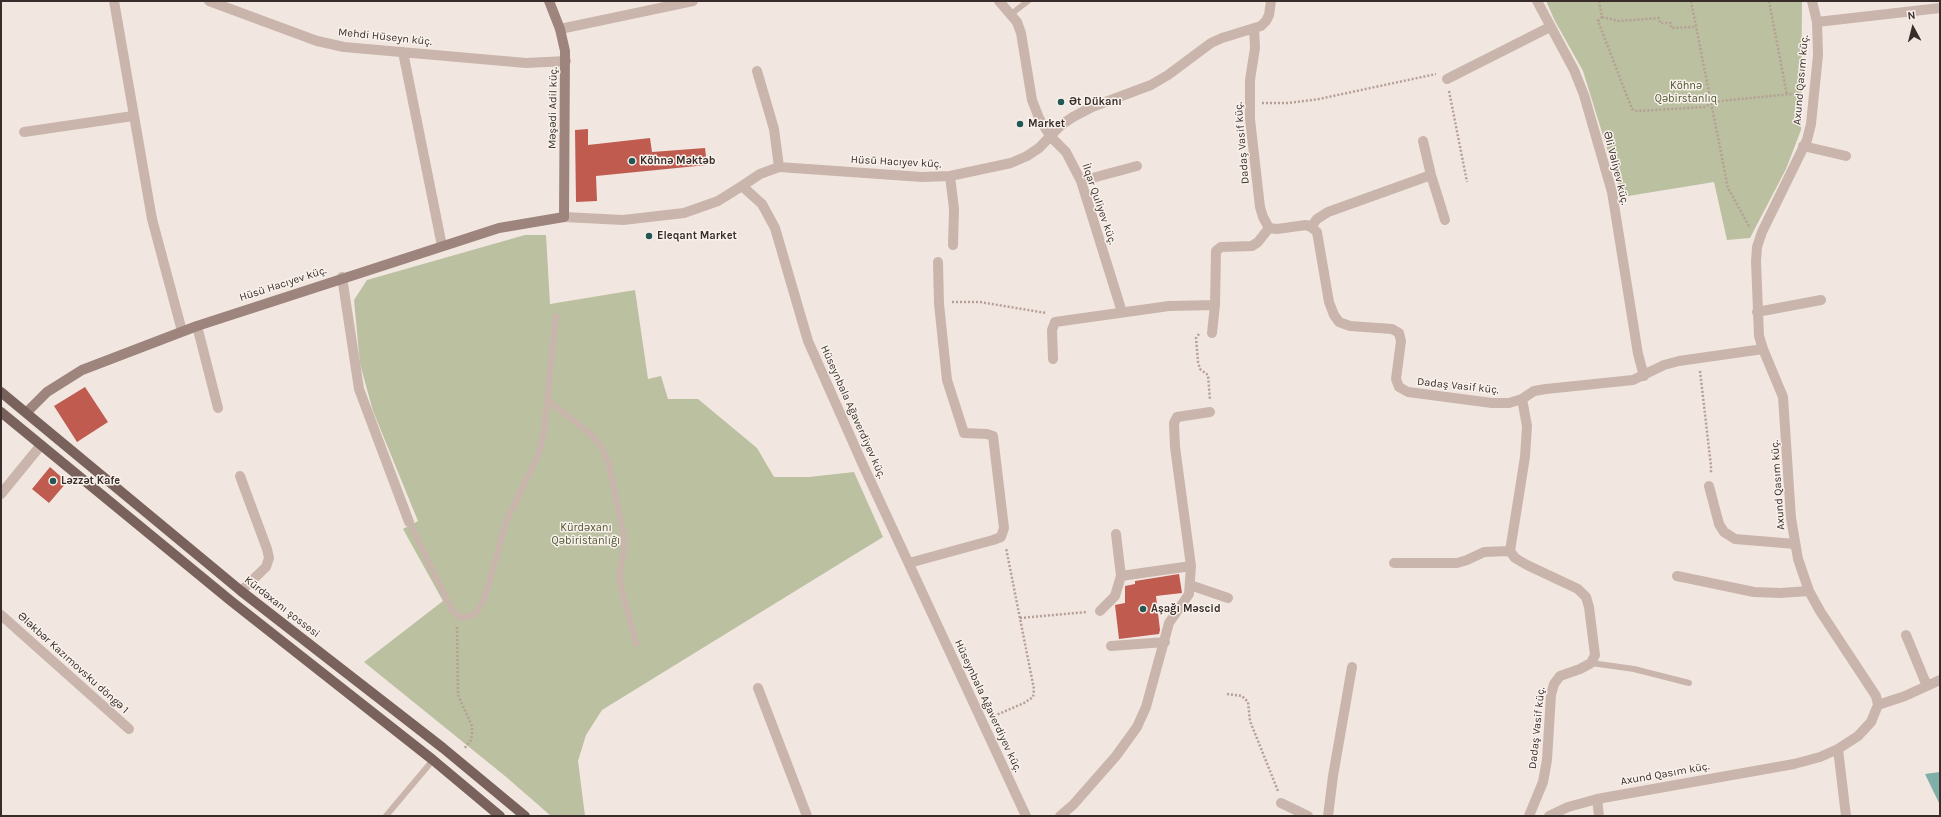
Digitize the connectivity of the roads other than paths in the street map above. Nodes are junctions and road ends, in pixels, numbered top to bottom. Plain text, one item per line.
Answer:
1 (114, 1) edge
2 (209, 1) edge
3 (549, 1) edge
4 (693, 1) edge
5 (999, 1) edge
6 (1028, 1) edge
7 (1271, 1) edge
8 (1537, 1) edge
9 (1812, 1) edge
10 (1940, 8) edge
11 (1010, 15) junction
12 (1817, 22) junction
13 (1550, 27) junction
14 (1254, 28) junction
15 (560, 29) junction
16 (403, 52) junction
17 (566, 61) junction
18 (757, 71) dead end
19 (1447, 79) road end
20 (133, 116) junction
21 (24, 132) dead end
22 (1050, 136) junction
23 (1423, 141) dead end
24 (1803, 146) junction
25 (1846, 156) dead end
26 (1137, 166) dead end
27 (778, 167) junction
28 (1431, 175) junction
29 (950, 176) junction
30 (1081, 181) junction
31 (742, 186) junction
32 (564, 217) junction
33 (1445, 220) dead end
34 (1311, 227) junction
35 (1269, 228) junction
36 (953, 245) dead end
37 (442, 246) junction
38 (938, 262) dead end
39 (342, 277) junction
40 (1822, 300) dead end
41 (1215, 305) junction
42 (1122, 312) junction
43 (1757, 312) junction
44 (556, 316) dead end
45 (197, 326) junction
46 (182, 331) junction
47 (1212, 333) road end
48 (1763, 349) junction
49 (1053, 359) dead end
50 (1644, 376) junction
51 (1, 392) edge
52 (1522, 399) junction
53 (547, 400) junction
54 (218, 408) dead end
55 (1, 412) edge
56 (27, 412) junction
57 (1210, 412) road end
58 (17, 424) junction
59 (41, 445) junction
60 (240, 476) dead end
61 (1709, 486) road end
62 (1, 494) edge
63 (409, 522) joint
64 (1116, 534) dead end
65 (1795, 544) junction
66 (1510, 551) junction
67 (909, 563) junction
68 (1394, 563) dead end
69 (1191, 566) junction
70 (1121, 576) junction
71 (1677, 576) dead end
72 (1190, 585) junction
73 (241, 591) junction
74 (1809, 591) junction
75 (1228, 598) dead end
76 (1100, 611) road end
77 (1, 614) edge
78 (1906, 635) dead end
79 (1165, 642) junction
80 (636, 644) dead end
81 (1110, 646) dead end
82 (1591, 662) junction
83 (1352, 668) dead end
84 (1940, 680) edge
85 (1690, 683) dead end
86 (1927, 686) junction
87 (758, 688) dead end
88 (1878, 705) junction
89 (129, 729) dead end
90 (443, 748) junction
91 (1838, 749) junction
92 (433, 760) junction
93 (1597, 799) junction
94 (1281, 803) road end
95 (386, 816) edge
96 (500, 816) edge
97 (525, 816) edge
98 (807, 816) edge
99 (1026, 816) edge
100 (1060, 816) edge
101 (1308, 816) edge
102 (1328, 816) edge
103 (1529, 816) edge
104 (1549, 816) edge
105 (1599, 816) edge
106 (1846, 816) edge

1 - 20 street
2 - 16 street, Mehdi Hüseyn küç.
3 - 15 street, Məşədi Adil küç.
4 - 15 street
5 - 11 street, İlqar Quliyev küç.
6 - 11 lane
7 - 14 street
8 - 13 street, Əli Vəliyev küç.
9 - 12 street
10 - 12 street, Axund Qasım küç.
11 - 22 street, İlqar Quliyev küç.
12 - 24 street, Axund Qasım küç.
13 - 19 street
13 - 50 street, Əli Vəliyev küç.
14 - 22 street, Hüsü Hacıyev küç.
14 - 35 street, Dadaş Vasif küç.
15 - 17 street, Məşədi Adil küç.
16 - 17 street, Mehdi Hüseyn küç.
16 - 37 street
17 - 32 street, Məşədi Adil küç.
18 - 27 street
20 - 21 street
20 - 46 street
22 - 29 street, Hüsü Hacıyev küç.
22 - 30 street, İlqar Quliyev küç.
23 - 28 street
24 - 25 street
24 - 43 street, Axund Qasım küç.
26 - 30 street
27 - 29 street, Hüsü Hacıyev küç.
27 - 31 street, Hüsü Hacıyev küç.
28 - 33 street
28 - 34 street
29 - 36 street
30 - 42 street, İlqar Quliyev küç.
31 - 32 street
31 - 67 street, Hüseynbala Ağaverdiyev küç.
32 - 37 street, Hüsü Hacıyev küç.
34 - 35 street
34 - 52 street, Dadaş Vasif küç.
35 - 41 street
37 - 39 street, Hüsü Hacıyev küç.
38 - 67 street
39 - 45 street, Hüsü Hacıyev küç.
39 - 63 street
40 - 43 street
41 - 42 street
41 - 47 street
42 - 49 street
43 - 48 street, Axund Qasım küç.
44 - 53 lane
45 - 46 street, Hüsü Hacıyev küç.
45 - 54 street
46 - 56 street, Hüsü Hacıyev küç.
48 - 50 street
48 - 65 street, Axund Qasım küç.
50 - 52 street
51 - 56 main road, Kürdəxanı şossesi
52 - 66 street
53 - 63 lane
53 - 80 lane
55 - 58 main road
56 - 58 main road
56 - 73 main road, Kürdəxanı şossesi
57 - 69 street
58 - 59 main road
59 - 62 street
59 - 92 main road
60 - 73 street
61 - 65 street
64 - 70 street
65 - 74 street, Axund Qasım küç.
66 - 68 street
66 - 82 street
67 - 99 street, Hüseynbala Ağaverdiyev küç.
69 - 70 street
69 - 72 street
70 - 76 street
71 - 74 street
72 - 75 street
72 - 79 street
73 - 90 main road, Kürdəxanı şossesi
74 - 88 street, Axund Qasım küç.
77 - 89 street, Ələkbər Kazımovsku döngə 1
78 - 86 street
79 - 81 street
79 - 100 street
82 - 85 lane
82 - 103 street, Dadaş Vasif küç.
83 - 102 street
84 - 86 street
86 - 88 street
87 - 98 street
88 - 91 street, Axund Qasım küç.
90 - 92 main road
90 - 97 main road, Kürdəxanı şossesi
91 - 93 street, Axund Qasım küç.
91 - 106 street
92 - 95 lane
92 - 96 main road
93 - 104 street, Axund Qasım küç.
93 - 105 street
94 - 101 street

